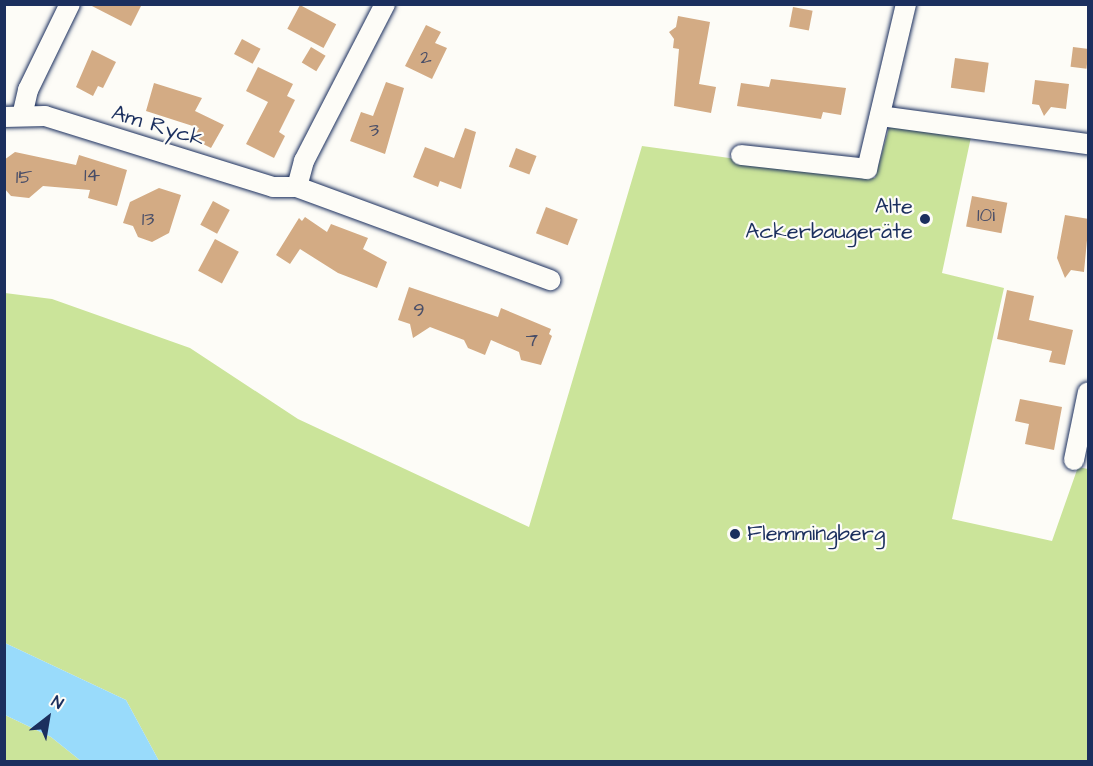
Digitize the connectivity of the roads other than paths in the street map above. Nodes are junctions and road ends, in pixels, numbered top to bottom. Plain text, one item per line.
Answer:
1 (70, 4) edge
2 (386, 4) edge
3 (906, 4) edge
4 (13, 116) edge
5 (880, 116) junction
6 (1089, 144) edge
7 (741, 155) dead end
8 (297, 187) junction
9 (550, 280) dead end
10 (1089, 392) edge
11 (1074, 460) dead end

1 - 4 street
2 - 8 street
3 - 5 street
4 - 8 street, Am Ryck
5 - 6 street
5 - 7 street
8 - 9 street, Am Ryck
10 - 11 street

